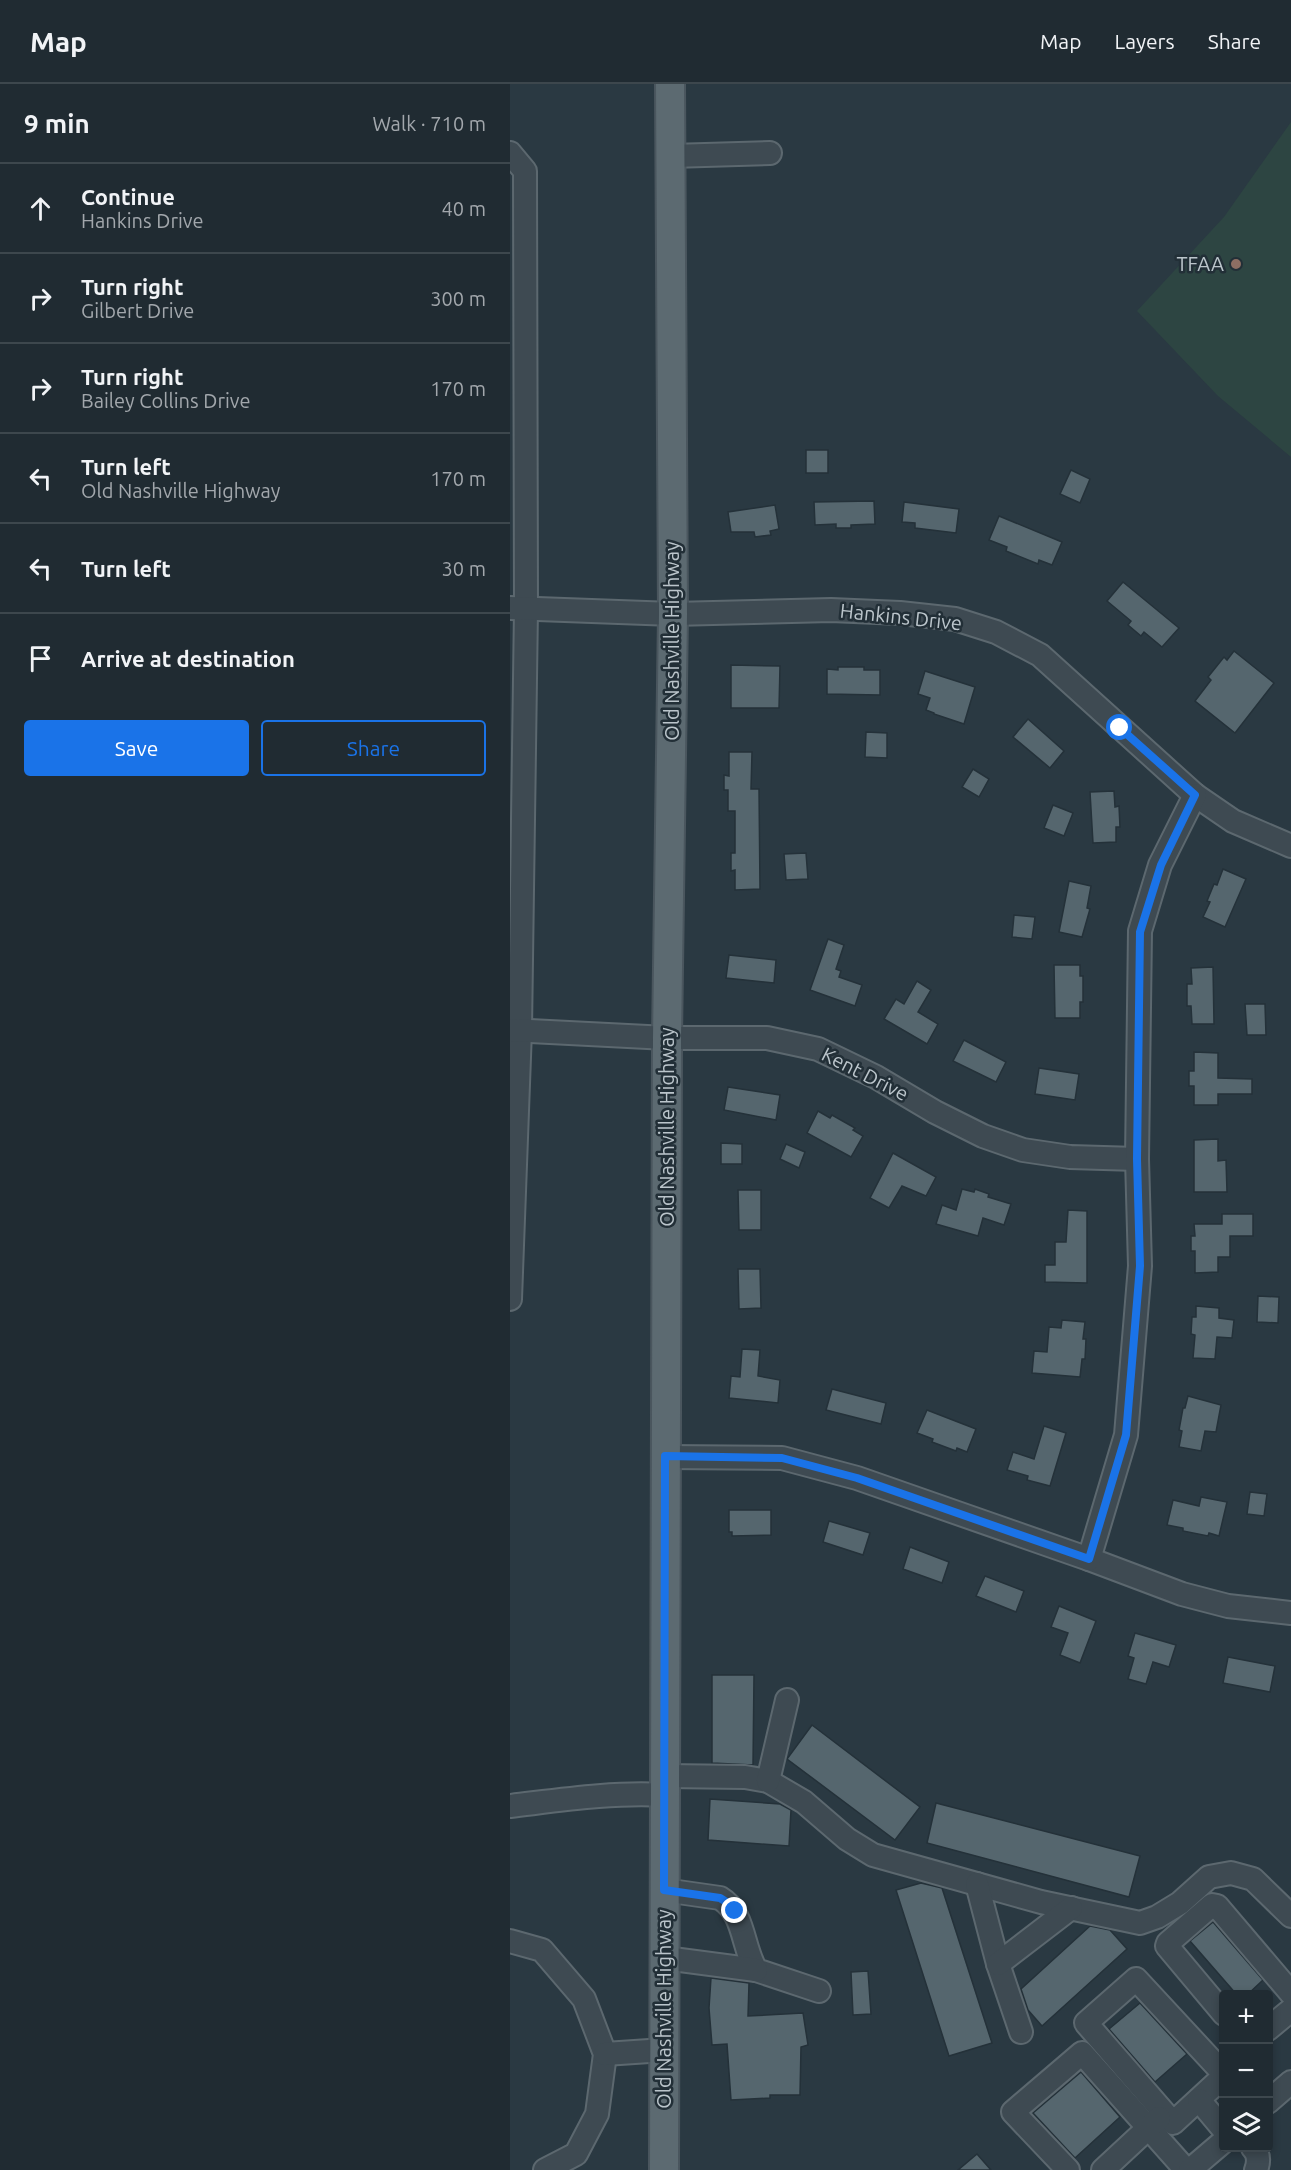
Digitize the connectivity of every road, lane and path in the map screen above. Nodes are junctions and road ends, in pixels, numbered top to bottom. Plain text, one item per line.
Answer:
1 (670, 84) edge
2 (510, 153) edge
3 (770, 153) dead end
4 (671, 156) junction
5 (518, 609) edge
6 (673, 614) junction
7 (1195, 795) junction
8 (1291, 846) edge
9 (515, 1030) edge
10 (667, 1038) junction
11 (1137, 1159) junction
12 (510, 1299) edge
13 (665, 1456) junction
14 (1089, 1559) junction
15 (1291, 1613) edge
16 (787, 1700) dead end
17 (768, 1781) junction
18 (664, 1786) junction
19 (510, 1806) edge
20 (977, 1884) junction
21 (664, 1890) junction
22 (1071, 1908) junction
23 (1291, 1916) edge
24 (510, 1941) edge
25 (664, 1958) junction
26 (998, 1964) junction
27 (756, 1970) junction
28 (819, 1990) dead end
29 (1291, 1993) edge
30 (1219, 2008) edge
31 (1021, 2032) dead end
32 (664, 2050) junction
33 (605, 2054) junction
34 (1219, 2070) edge
35 (1219, 2080) edge
36 (1291, 2082) edge
37 (1273, 2098) edge
38 (1199, 2100) junction
39 (1156, 2120) junction
40 (1219, 2124) edge
41 (1219, 2145) edge
42 (1257, 2152) edge
43 (544, 2170) edge
44 (664, 2170) edge
45 (1068, 2170) edge
46 (1103, 2170) edge
47 (1188, 2170) edge
48 (1256, 2170) edge

1 - 4 main road, Old Nashville Highway
2 - 5 street
3 - 4 street
4 - 6 main road, Old Nashville Highway
5 - 6 street, Hankins Drive
5 - 9 street
6 - 7 street, Hankins Drive
6 - 10 main road, Old Nashville Highway
7 - 8 street, Hankins Drive
7 - 11 street
9 - 10 street, Kent Drive
9 - 12 street
10 - 11 street, Kent Drive
10 - 13 main road, Old Nashville Highway
11 - 14 street
13 - 14 street
13 - 18 main road, Old Nashville Highway
14 - 15 street
16 - 17 street
17 - 18 street
17 - 20 street
18 - 19 street
18 - 21 main road, Old Nashville Highway
20 - 22 street
20 - 26 street
21 - 25 main road, Old Nashville Highway
21 - 27 street
22 - 23 street
22 - 26 street
24 - 33 street
25 - 27 street
25 - 32 main road, Old Nashville Highway
26 - 31 street
27 - 28 street
29 - 30 street
32 - 33 street
32 - 44 main road, Old Nashville Highway
33 - 43 street
34 - 39 street
35 - 38 street
36 - 37 street
38 - 39 street
38 - 40 street
39 - 45 street
39 - 46 street
39 - 47 street
41 - 47 street
42 - 48 street

